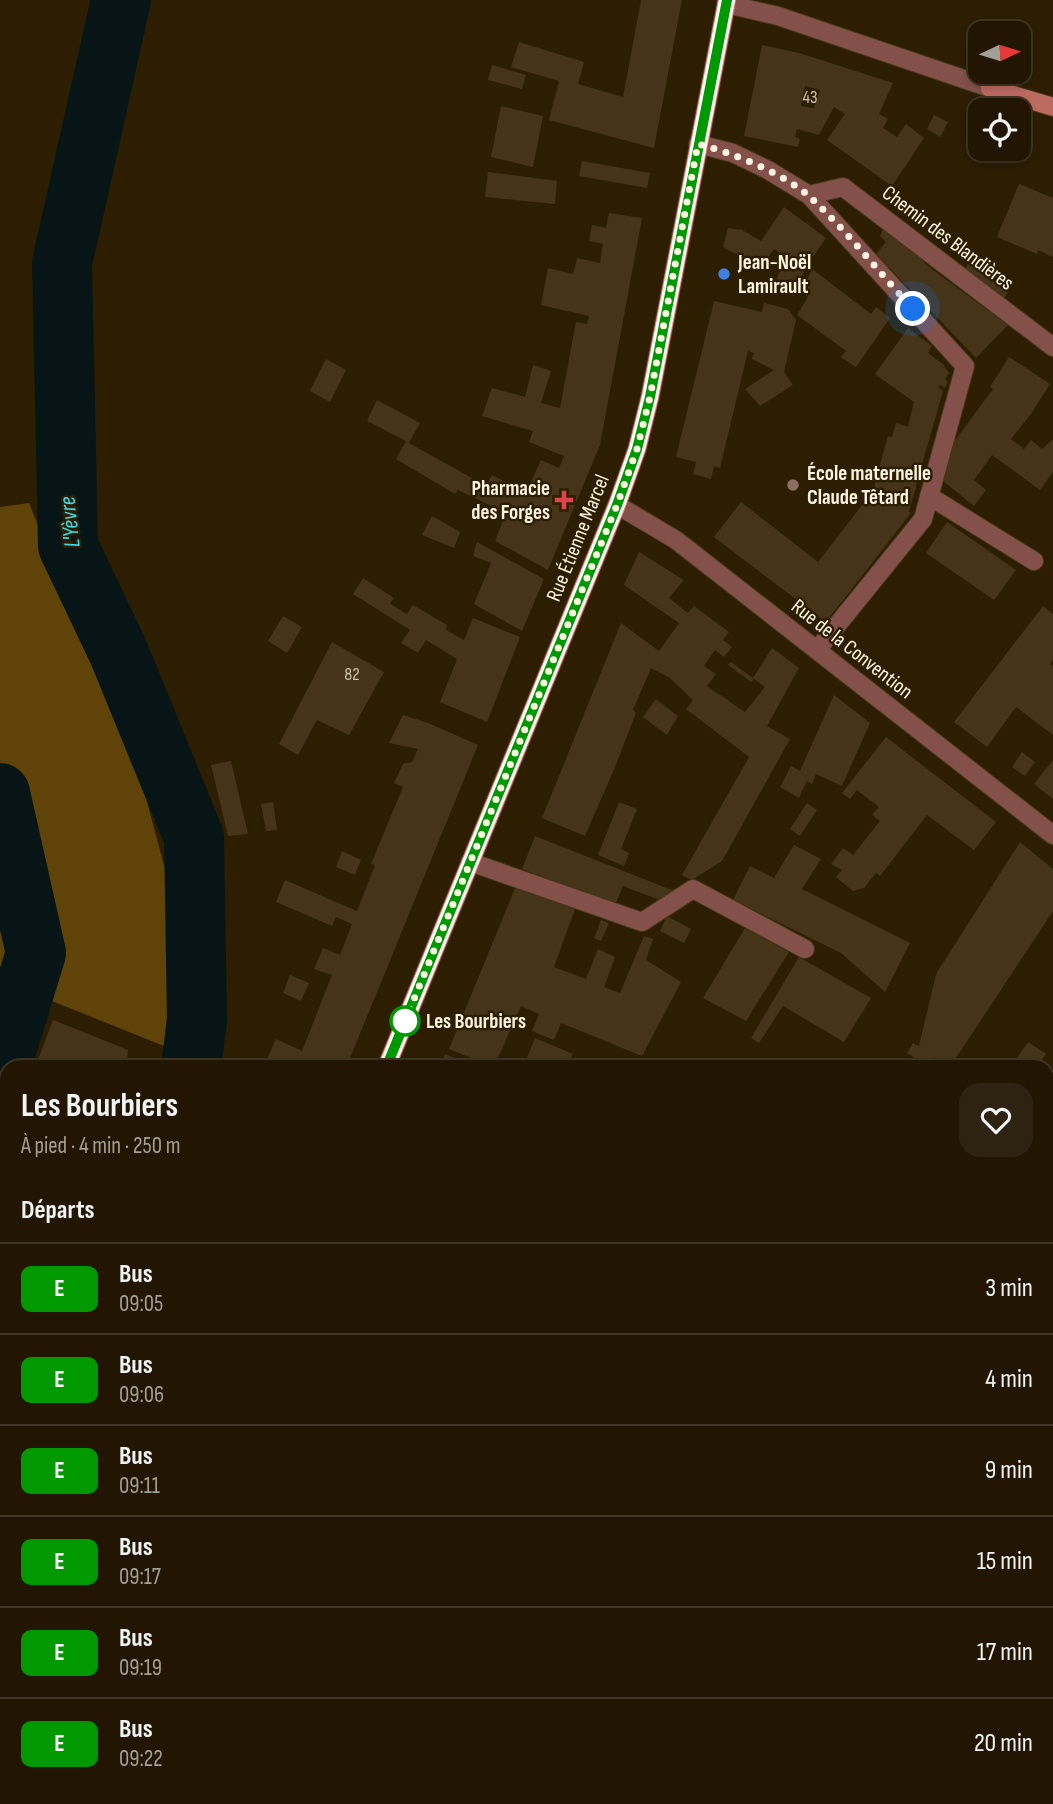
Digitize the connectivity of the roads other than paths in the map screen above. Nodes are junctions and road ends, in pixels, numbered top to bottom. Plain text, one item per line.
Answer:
1 (726, 2) edge
2 (1053, 107) edge
3 (698, 144) junction
4 (809, 195) junction
5 (1053, 346) edge
6 (929, 496) junction
7 (617, 505) junction
8 (1034, 561) dead end
9 (817, 650) junction
10 (1053, 835) edge
11 (470, 862) junction
12 (805, 949) dead end
13 (389, 1060) edge

1 - 2 street
1 - 3 main road, Rue Étienne Marcel
3 - 4 street
3 - 7 main road, Rue Étienne Marcel
4 - 5 street, Chemin des Blandières
4 - 6 street
6 - 8 street
6 - 9 street
7 - 9 street, Rue de la Convention
7 - 11 main road, Rue Étienne Marcel
9 - 10 street, Rue de la Convention
11 - 12 street
11 - 13 main road, Rue Étienne Marcel

